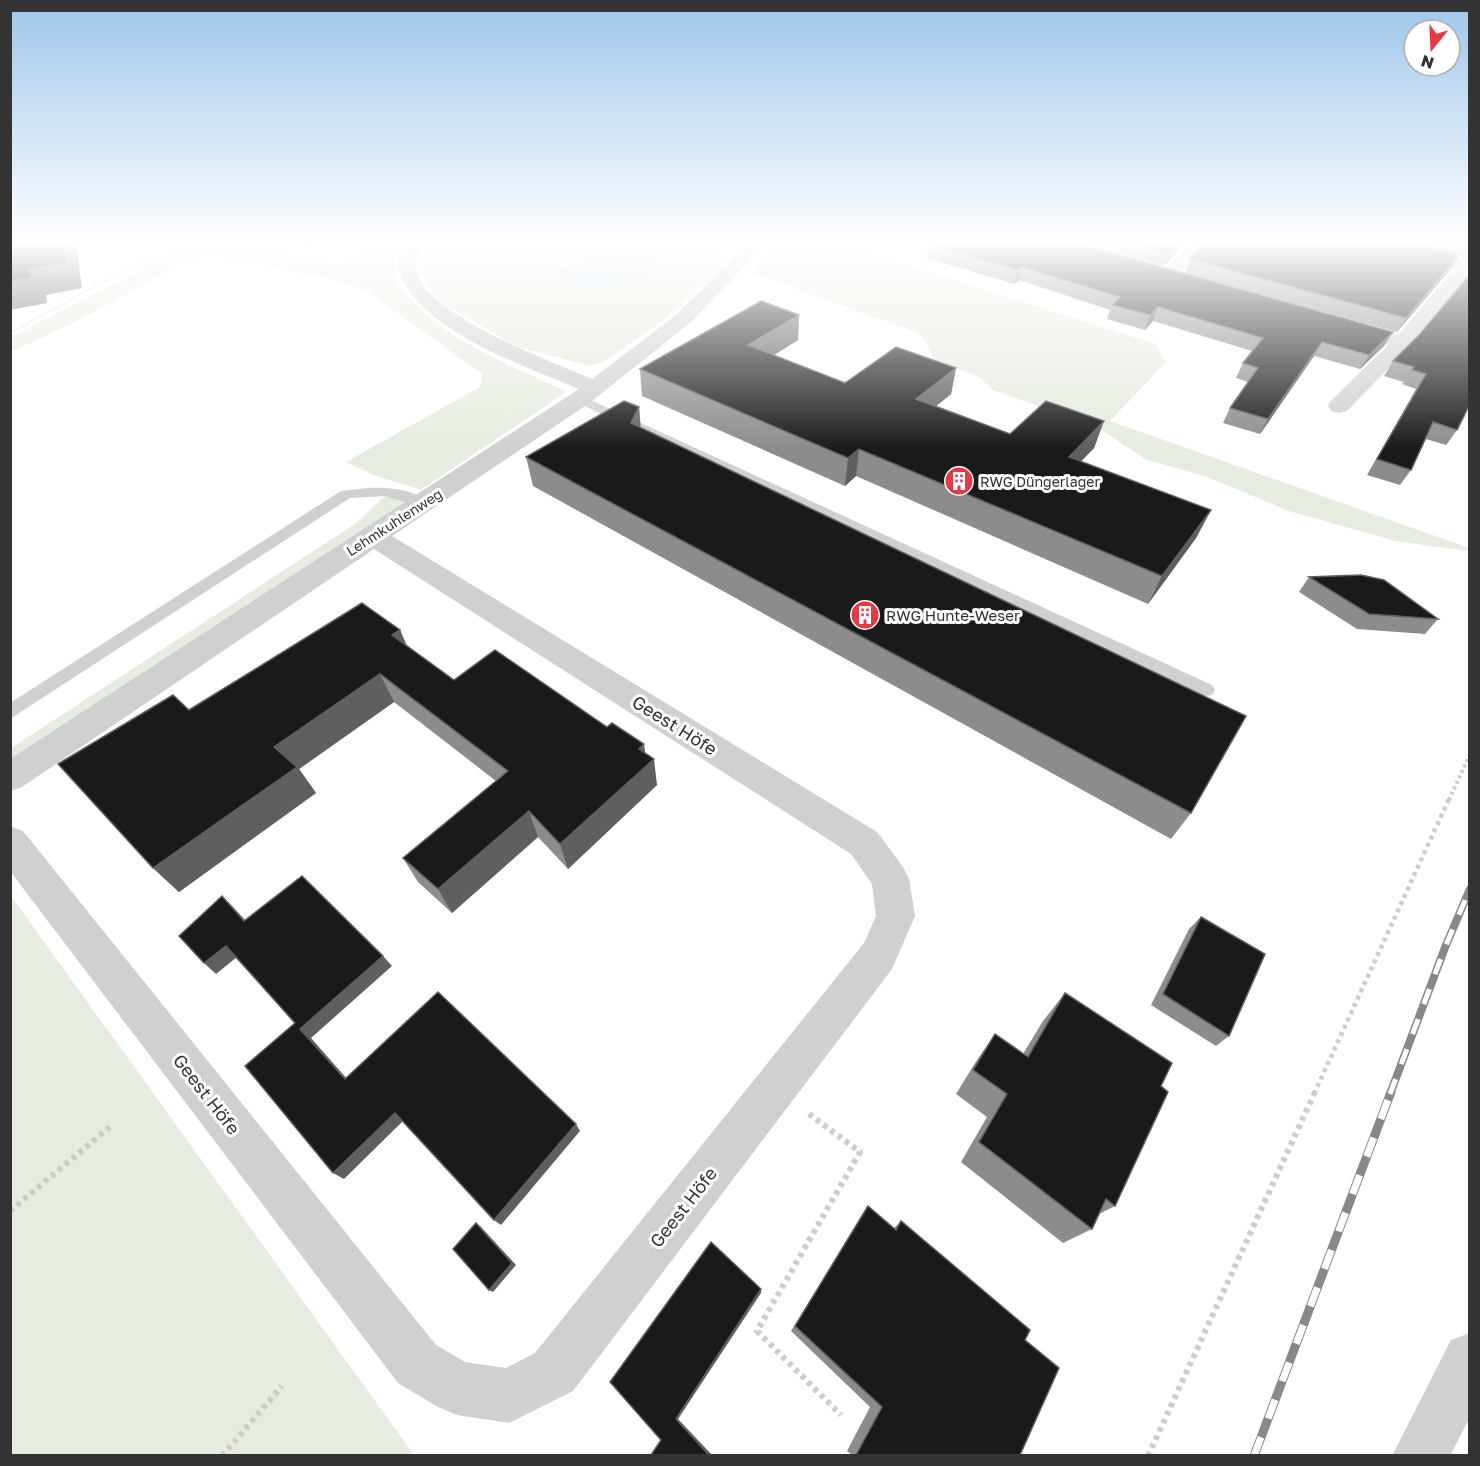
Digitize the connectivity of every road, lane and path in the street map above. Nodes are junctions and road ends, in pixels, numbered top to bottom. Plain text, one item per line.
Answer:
1 (50, 311) edge
2 (441, 311) edge
3 (691, 311) edge
4 (1428, 311) edge
5 (1324, 321) edge
6 (10, 333) edge
7 (1401, 344) junction
8 (587, 394) junction
9 (1339, 406) dead end
10 (423, 504) junction
11 (373, 536) junction
12 (1206, 690) dead end
13 (10, 712) edge
14 (1470, 754) edge
15 (10, 777) edge
16 (10, 842) edge
17 (775, 1089) junction
18 (111, 1126) dead end
19 (10, 1211) edge
20 (1470, 1359) edge
21 (282, 1386) dead end
22 (841, 1415) edge
23 (222, 1455) edge
24 (1148, 1455) edge
25 (1420, 1455) edge

1 - 6 path
2 - 8 street
3 - 8 street, Lehmkuhlenweg
4 - 7 street
5 - 7 street
7 - 9 street
8 - 10 street, Lehmkuhlenweg
8 - 12 lane
10 - 11 street, Lehmkuhlenweg
10 - 13 lane
11 - 15 street, Lehmkuhlenweg
11 - 17 street, Geest Höfe
14 - 24 path
16 - 17 street, Geest Höfe
17 - 22 path
18 - 19 path
20 - 25 street
21 - 23 path

